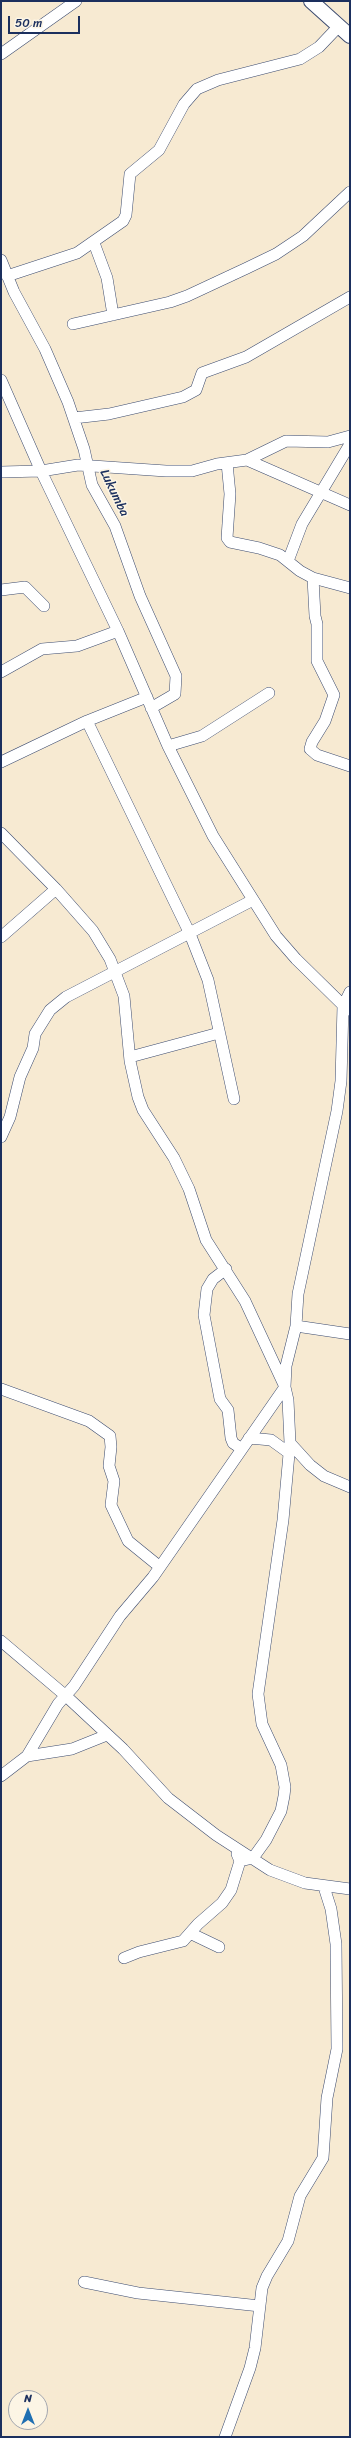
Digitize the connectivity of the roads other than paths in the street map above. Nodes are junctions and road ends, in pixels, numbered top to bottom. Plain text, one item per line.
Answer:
1 (76, 1) edge
2 (311, 1) edge
3 (339, 26) junction
4 (350, 36) edge
5 (1, 54) edge
6 (350, 192) edge
7 (94, 243) junction
8 (1, 260) edge
9 (6, 276) junction
10 (350, 297) edge
11 (113, 315) junction
12 (73, 324) dead end
13 (1, 380) edge
14 (74, 418) junction
15 (350, 436) edge
16 (350, 444) edge
17 (247, 460) junction
18 (227, 463) junction
19 (86, 466) junction
20 (41, 470) junction
21 (1, 472) edge
22 (322, 493) junction
23 (350, 505) edge
24 (288, 561) junction
25 (313, 578) junction
26 (350, 588) edge
27 (1, 590) edge
28 (44, 606) dead end
29 (118, 631) junction
30 (1, 672) edge
31 (270, 692) dead end
32 (147, 697) junction
33 (152, 708) junction
34 (87, 721) junction
35 (168, 746) junction
36 (1, 762) edge
37 (350, 766) edge
38 (1, 833) edge
39 (56, 889) junction
40 (253, 900) junction
41 (190, 934) junction
42 (1, 938) edge
43 (117, 971) junction
44 (350, 992) edge
45 (347, 1008) edge
46 (219, 1033) junction
47 (130, 1057) junction
48 (234, 1099) dead end
49 (1, 1138) edge
50 (226, 1270) junction
51 (296, 1326) junction
52 (350, 1334) edge
53 (284, 1387) junction
54 (1, 1389) edge
55 (249, 1438) junction
56 (289, 1448) junction
57 (242, 1449) junction
58 (350, 1488) edge
59 (160, 1567) junction
60 (1, 1641) edge
61 (66, 1696) junction
62 (106, 1735) junction
63 (27, 1756) junction
64 (1, 1776) edge
65 (235, 1848) junction
66 (253, 1858) junction
67 (240, 1860) junction
68 (324, 1887) junction
69 (350, 1889) edge
70 (191, 1934) junction
71 (219, 1947) dead end
72 (124, 1958) dead end
73 (84, 2282) dead end
74 (260, 2306) junction
75 (225, 2437) edge

1 - 5 street
2 - 3 street
3 - 4 street
3 - 7 street
6 - 11 street
7 - 9 street
7 - 11 street
8 - 9 street, Lukumba
9 - 14 street, Lukumba
10 - 14 street
11 - 12 street
13 - 20 street
14 - 19 street, Lukumba
15 - 17 street
16 - 22 street
17 - 18 street
17 - 22 street
18 - 19 street
18 - 24 street
19 - 20 street
19 - 33 street, Lukumba
20 - 21 street
20 - 29 street
22 - 23 street
22 - 24 street
24 - 25 street
25 - 26 street
25 - 37 street
27 - 28 street
29 - 30 street
29 - 32 street
31 - 35 street
32 - 33 street
32 - 34 street
33 - 35 street
34 - 36 street
34 - 41 street
35 - 40 street
38 - 39 street
39 - 42 street
39 - 43 street
40 - 41 street
40 - 45 street
41 - 43 street
41 - 46 street
43 - 47 street
43 - 49 street
44 - 45 street
45 - 51 street
46 - 47 street
46 - 48 street
47 - 50 street
50 - 53 street
50 - 57 street
51 - 52 street
51 - 53 street
53 - 55 street
53 - 56 street
54 - 59 street
55 - 56 street
55 - 57 street
56 - 58 street
56 - 66 street
57 - 59 street
59 - 61 street
60 - 61 street
61 - 62 street
61 - 63 street
62 - 63 street
62 - 65 street
63 - 64 street
65 - 66 street
65 - 67 street
66 - 67 street
66 - 68 street
67 - 70 street
68 - 69 street
68 - 74 street
70 - 71 street
70 - 72 street
73 - 74 street
74 - 75 street

